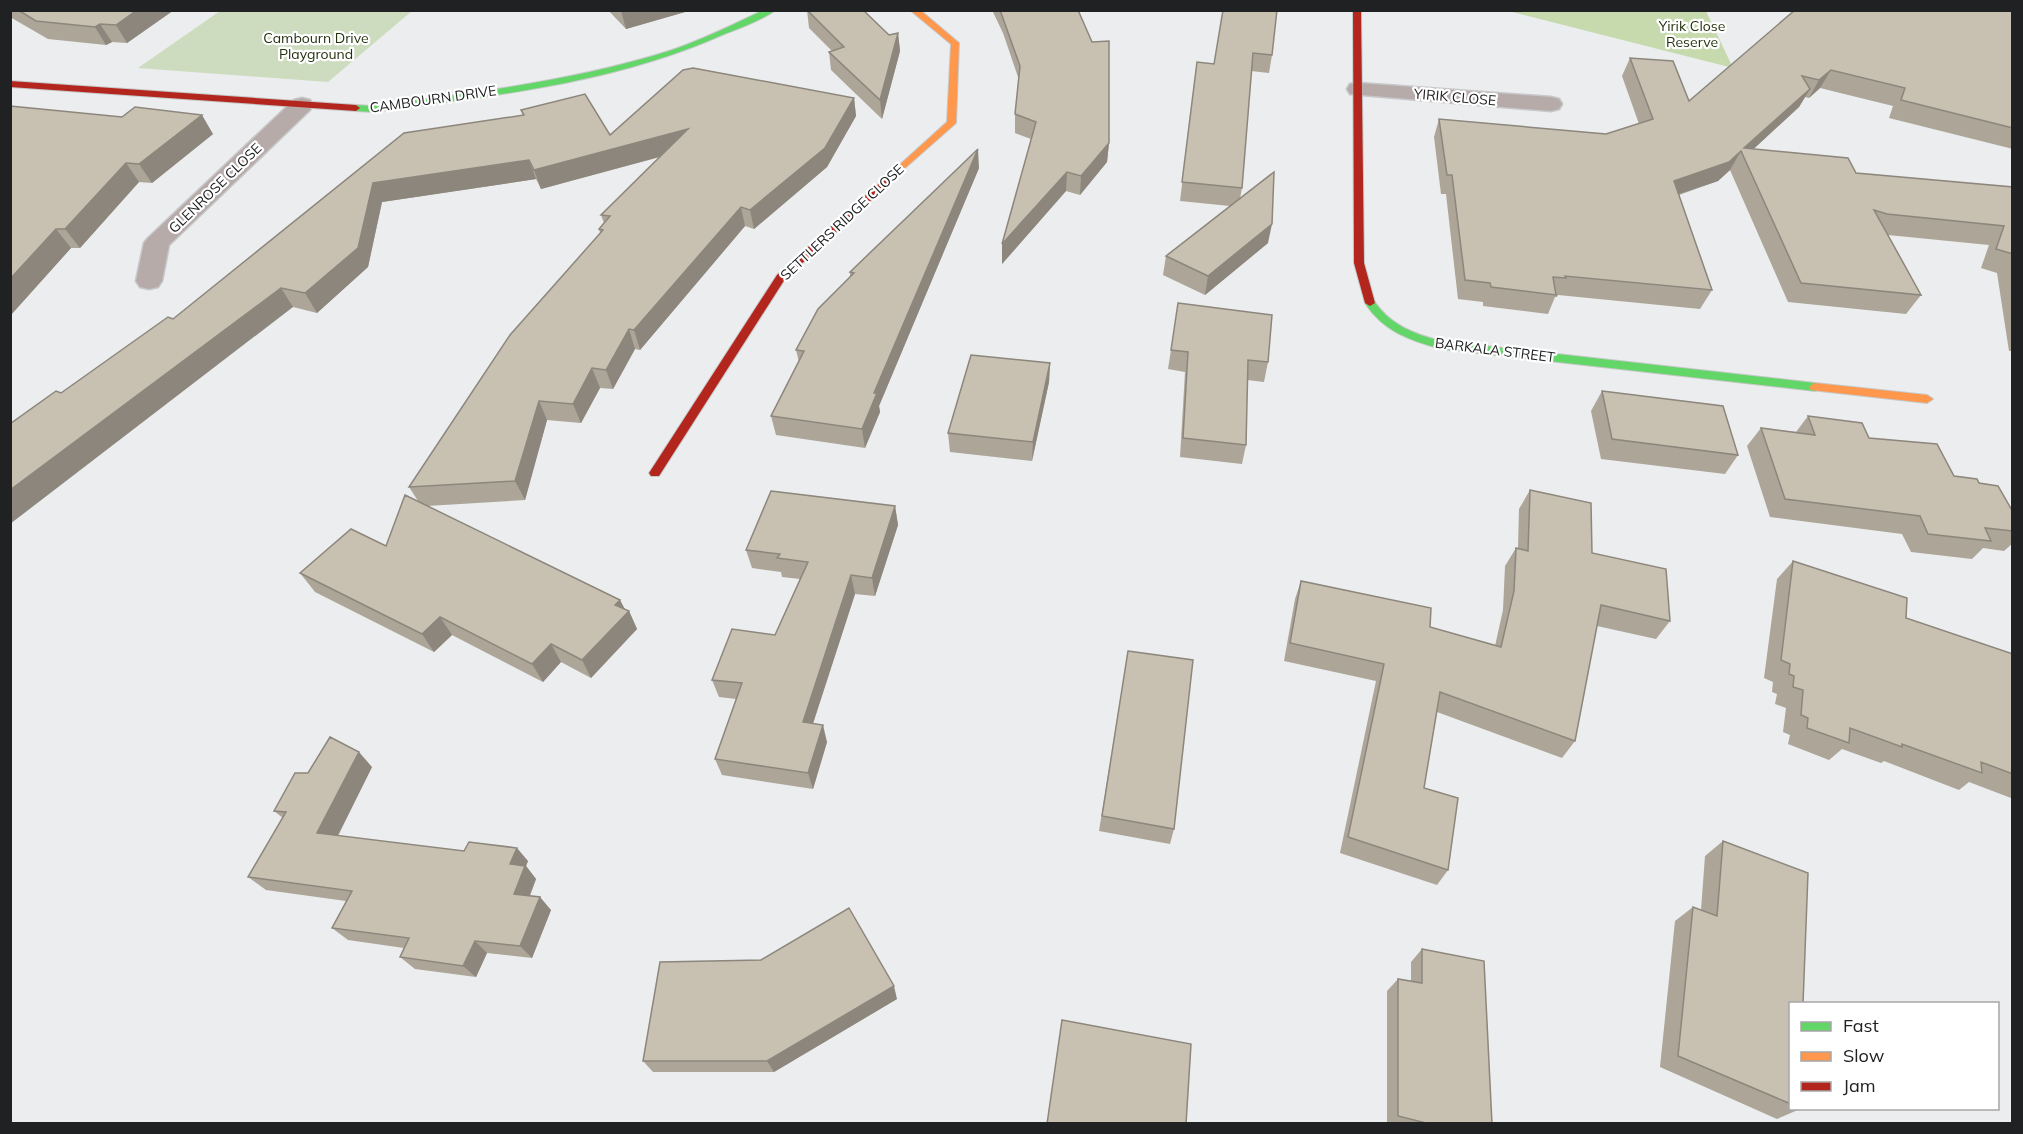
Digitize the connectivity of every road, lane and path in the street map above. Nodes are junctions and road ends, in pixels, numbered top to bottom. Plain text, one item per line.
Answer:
1 (772, 10) edge
2 (914, 10) edge
3 (1357, 10) edge
4 (10, 84) edge
5 (1358, 89) junction
6 (1551, 104) dead end
7 (302, 105) junction
8 (149, 281) dead end
9 (1927, 399) dead end
10 (655, 473) dead end

1 - 7 street, CAMBOURN DRIVE
2 - 10 street, SETTLERS RIDGE CLOSE
3 - 5 street, BARKALA STREET
4 - 7 street, CAMBOURN DRIVE
5 - 6 street, YIRIK CLOSE
5 - 9 street, BARKALA STREET
7 - 8 street, GLENROSE CLOSE

